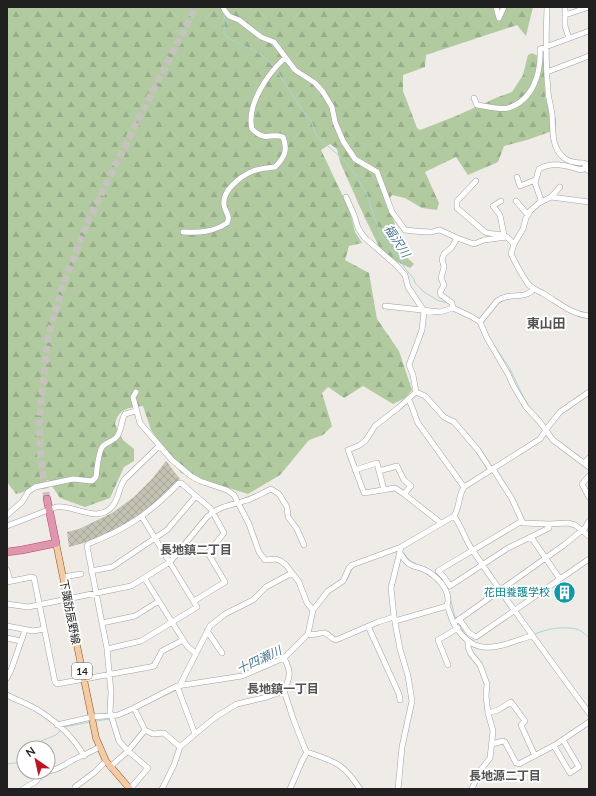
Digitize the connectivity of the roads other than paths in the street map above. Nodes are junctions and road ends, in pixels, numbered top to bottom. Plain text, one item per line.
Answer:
1 (223, 7) edge
2 (496, 7) edge
3 (504, 7) edge
4 (547, 7) edge
5 (565, 7) edge
6 (589, 7) edge
7 (565, 15) junction
8 (589, 31) edge
9 (569, 38) junction
10 (546, 46) junction
11 (589, 56) edge
12 (284, 59) junction
13 (547, 72) junction
14 (474, 98) dead end
15 (587, 169) edge
16 (517, 177) dead end
17 (535, 180) junction
18 (476, 181) dead end
19 (560, 187) dead end
20 (346, 197) dead end
21 (551, 197) junction
22 (501, 201) dead end
23 (516, 201) dead end
24 (589, 202) edge
25 (540, 203) junction
26 (528, 215) junction
27 (183, 232) dead end
28 (506, 236) junction
29 (457, 238) junction
30 (514, 244) junction
31 (534, 289) junction
32 (385, 306) dead end
33 (453, 308) junction
34 (424, 311) junction
35 (589, 316) edge
36 (480, 322) junction
37 (136, 392) dead end
38 (416, 392) junction
39 (589, 392) edge
40 (408, 399) junction
41 (136, 411) junction
42 (546, 431) junction
43 (159, 446) junction
44 (589, 458) edge
45 (587, 465) edge
46 (355, 470) junction
47 (492, 470) junction
48 (379, 471) junction
49 (589, 476) edge
50 (464, 487) junction
51 (384, 490) junction
52 (404, 494) junction
53 (196, 496) junction
54 (589, 497) edge
55 (48, 499) tunnel mouth
56 (238, 502) junction
57 (49, 510) junction
58 (213, 512) junction
59 (7, 515) edge
60 (454, 516) junction
61 (142, 517) junction
62 (522, 521) junction
63 (589, 521) edge
64 (441, 523) junction
65 (549, 524) junction
66 (7, 526) edge
67 (582, 530) junction
68 (589, 536) edge
69 (531, 537) junction
70 (156, 538) junction
71 (56, 542) junction
72 (304, 545) dead end
73 (401, 547) junction
74 (7, 548) edge
75 (473, 551) junction
76 (7, 552) edge
77 (400, 554) junction
78 (546, 558) junction
79 (589, 559) edge
80 (170, 562) junction
81 (483, 566) junction
82 (7, 570) edge
83 (92, 571) junction
84 (292, 573) junction
85 (81, 574) dead end
86 (63, 577) junction
87 (145, 579) junction
88 (560, 579) junction
89 (9, 581) edge
90 (447, 588) junction
91 (499, 590) junction
92 (96, 593) junction
93 (67, 599) junction
94 (159, 601) junction
95 (194, 601) junction
96 (7, 604) edge
97 (39, 605) junction
98 (447, 606) junction
99 (313, 610) junction
100 (514, 611) junction
101 (394, 619) junction
102 (459, 619) junction
103 (102, 623) junction
104 (172, 623) junction
105 (454, 623) junction
106 (7, 626) edge
107 (368, 626) junction
108 (458, 628) junction
109 (44, 629) junction
110 (25, 630) junction
111 (207, 631) junction
112 (308, 634) junction
113 (531, 636) junction
114 (7, 638) edge
115 (183, 640) junction
116 (21, 641) junction
117 (468, 641) junction
118 (107, 648) junction
119 (195, 653) junction
120 (222, 653) dead end
121 (284, 658) junction
122 (448, 665) dead end
123 (109, 674) junction
124 (7, 678) edge
125 (83, 678) junction
126 (179, 686) junction
127 (284, 691) junction
128 (7, 695) edge
129 (400, 700) dead end
130 (134, 708) junction
131 (589, 713) edge
132 (488, 714) junction
133 (112, 715) junction
134 (92, 717) junction
135 (589, 722) edge
136 (57, 725) junction
137 (145, 730) junction
138 (195, 734) junction
139 (563, 740) junction
140 (492, 744) junction
141 (554, 746) junction
142 (99, 747) junction
143 (180, 747) junction
144 (128, 751) junction
145 (307, 752) junction
146 (84, 756) junction
147 (535, 756) junction
148 (106, 761) junction
149 (110, 767) junction
150 (56, 770) edge
151 (37, 780) edge
152 (75, 787) dead end
153 (23, 789) edge
154 (130, 789) edge
155 (162, 789) edge
156 (290, 789) edge
157 (360, 789) edge
158 (398, 789) edge
159 (472, 789) edge

1 - 12 street
2 - 3 street
4 - 10 street
5 - 7 street
6 - 7 street
7 - 9 street
8 - 9 street
9 - 10 street
10 - 13 street
10 - 14 street
11 - 13 street
12 - 27 street
12 - 29 street
13 - 15 street
15 - 17 street
16 - 17 street
17 - 25 street
18 - 28 street
19 - 21 street
20 - 34 street
21 - 24 street
21 - 25 street
22 - 28 street
23 - 26 street
25 - 26 street
26 - 30 street
28 - 29 street
28 - 30 street
29 - 33 street
30 - 31 street
31 - 35 street
31 - 36 street
32 - 34 street
33 - 34 street
33 - 36 street
34 - 38 street
36 - 42 street
37 - 41 street
38 - 40 street
38 - 47 street
39 - 42 street
40 - 46 street
40 - 50 street
41 - 43 street
41 - 59 street
42 - 45 street
42 - 47 street
43 - 56 street
43 - 57 street
44 - 45 street
46 - 48 street
46 - 51 street
47 - 50 street
47 - 62 street
48 - 51 street
48 - 52 street
49 - 54 street
50 - 60 street
51 - 52 street
52 - 64 street
53 - 58 street
53 - 61 street
53 - 70 street
55 - 57 highway
56 - 58 street
56 - 72 street
56 - 84 street
57 - 66 street
57 - 71 highway
58 - 80 street
58 - 95 street
60 - 64 street
60 - 75 street
61 - 70 street
61 - 83 street
62 - 65 street
62 - 75 street
63 - 67 street
64 - 73 street
65 - 67 street
65 - 69 street
67 - 68 street
67 - 78 street
69 - 78 street
69 - 81 street
70 - 80 street
70 - 83 street
71 - 74 highway
71 - 76 highway
71 - 86 main road, 下諏訪辰野線 / 14
73 - 77 street
73 - 99 street
75 - 81 street
75 - 90 street
77 - 90 street
77 - 101 street
78 - 88 street
78 - 91 street
79 - 88 street
80 - 87 street
80 - 95 street
81 - 90 street
81 - 91 street
82 - 89 street
83 - 92 street
84 - 99 street
84 - 111 street
85 - 86 street
86 - 93 main road, 下諏訪辰野線 / 14
87 - 92 street
87 - 94 street
88 - 100 street
89 - 97 street
90 - 98 street
91 - 100 street
91 - 102 street
92 - 93 street
92 - 103 street
93 - 97 street
93 - 125 main road, 下諏訪辰野線 / 14
94 - 103 street
94 - 104 street
95 - 104 street
96 - 97 street
97 - 109 street
98 - 101 street
98 - 105 street
99 - 112 street
100 - 102 street
100 - 113 street
101 - 107 street
101 - 158 street
102 - 105 street
103 - 118 street
104 - 115 street
104 - 118 street
105 - 108 street
106 - 110 street
107 - 112 street
107 - 129 street
108 - 117 street
108 - 122 street
109 - 110 street
109 - 125 street
110 - 116 street
111 - 119 street
111 - 120 street
112 - 121 street
113 - 117 street
113 - 131 street
114 - 116 street
115 - 119 street
115 - 123 street
116 - 124 street
117 - 132 street
118 - 123 street
119 - 126 street
121 - 126 street
121 - 127 street
123 - 125 street
123 - 133 street
125 - 134 main road, 下諏訪辰野線 / 14
126 - 130 street
126 - 138 street
127 - 138 street
127 - 145 street
128 - 136 street
130 - 133 street
130 - 137 street
132 - 140 street
132 - 147 street
133 - 134 street
133 - 144 street
134 - 136 street
134 - 142 main road, 下諏訪辰野線 / 14
135 - 139 street
136 - 146 street
137 - 143 street
137 - 144 street
138 - 143 street
139 - 141 street
139 - 141 street
140 - 147 street
140 - 159 street
141 - 147 street
142 - 146 street
142 - 148 main road, 下諏訪辰野線 / 14
143 - 155 street
144 - 149 street
144 - 154 street
145 - 156 street
145 - 157 street
146 - 150 street
148 - 149 main road, 下諏訪辰野線 / 14
148 - 152 street
149 - 154 main road, 下諏訪辰野線 / 14
151 - 153 street

